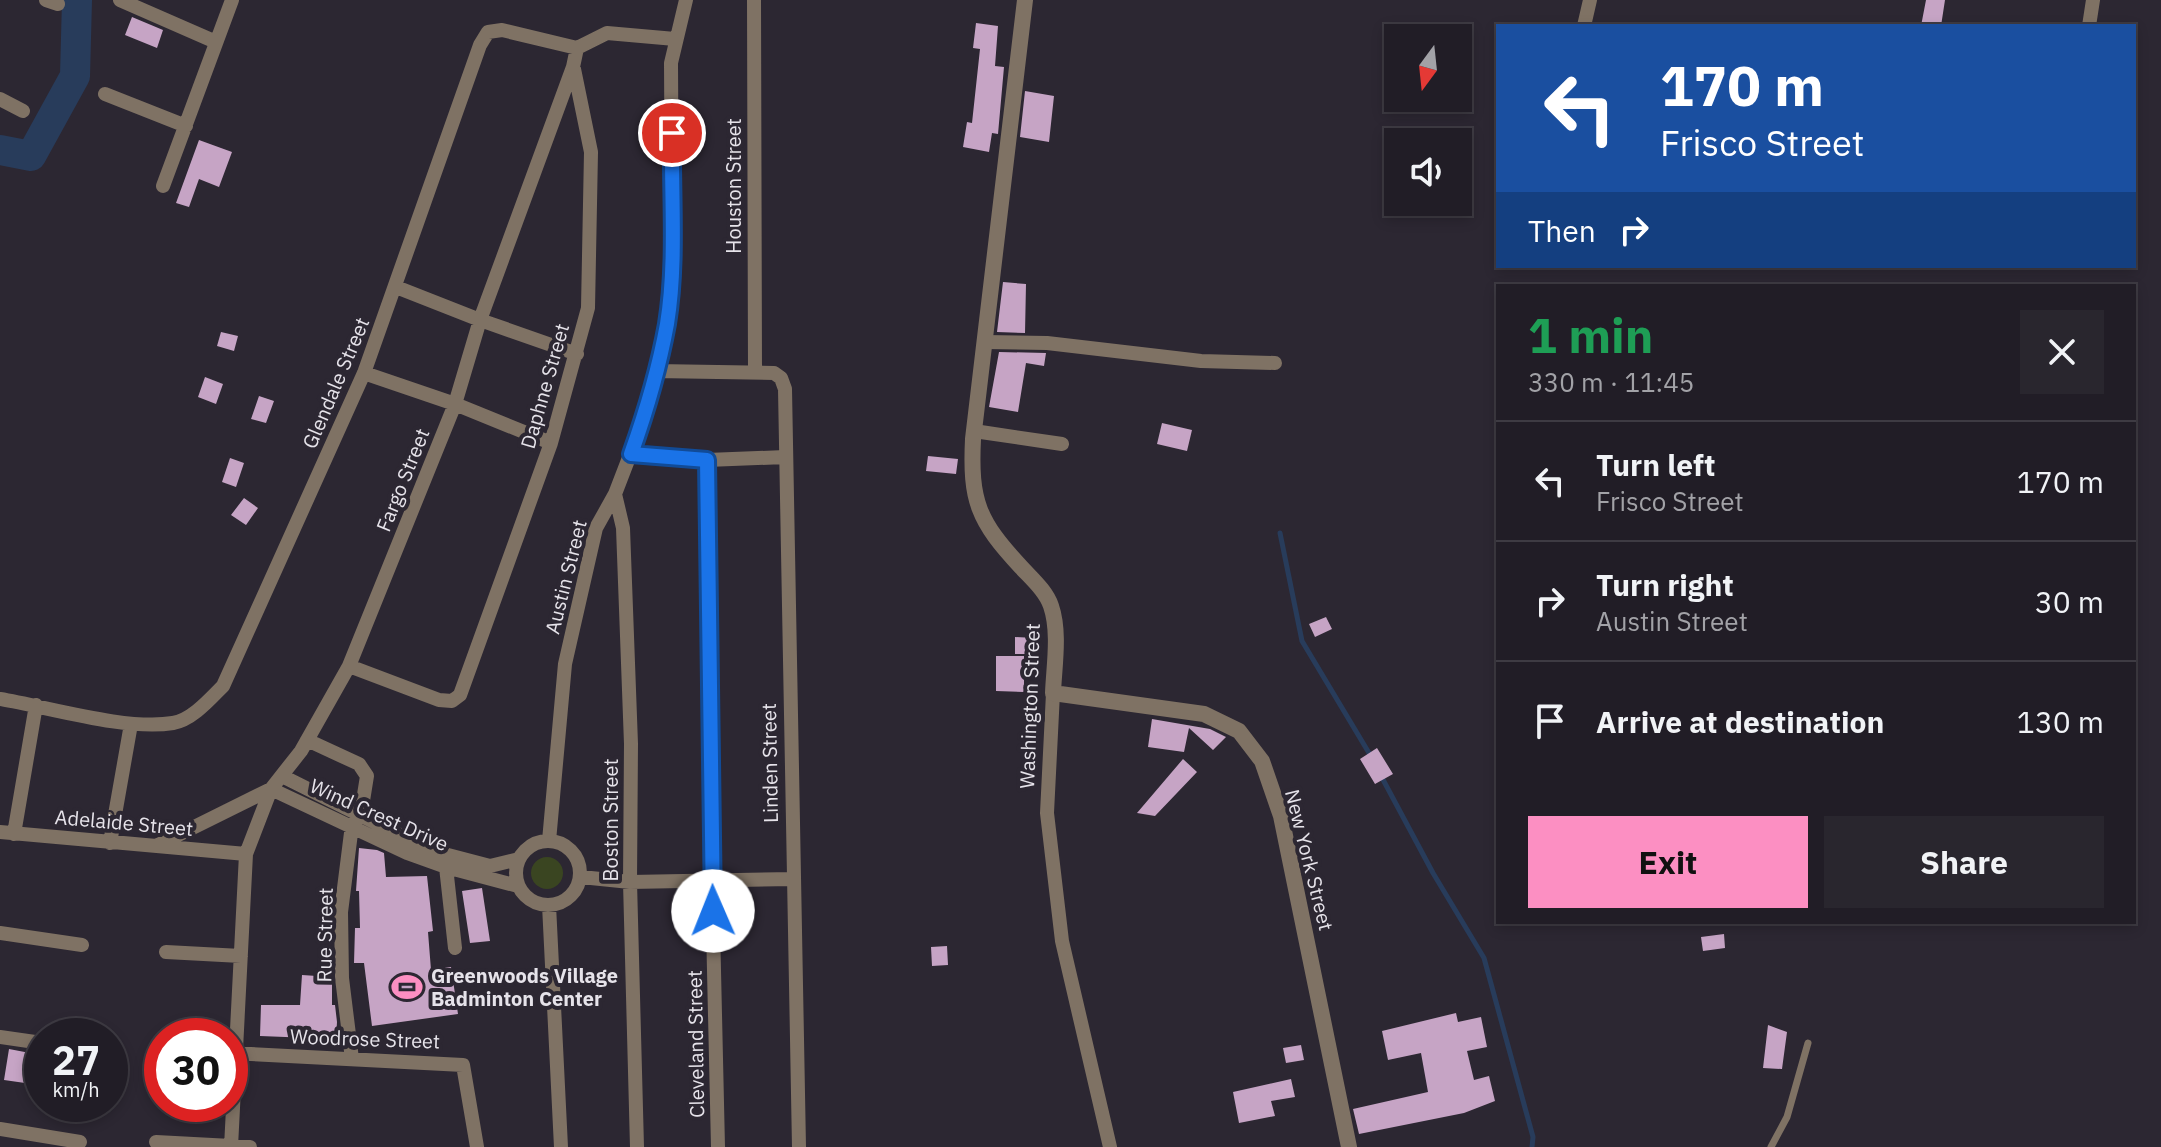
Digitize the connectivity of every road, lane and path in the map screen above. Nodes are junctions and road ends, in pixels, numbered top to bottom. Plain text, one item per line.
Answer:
1 (120, 0) edge
2 (232, 0) edge
3 (686, 0) edge
4 (754, 0) edge
5 (1025, 0) edge
6 (1590, 0) edge
7 (2093, 0) edge
8 (1584, 24) edge
9 (2089, 24) edge
10 (675, 39) junction
11 (216, 42) junction
12 (577, 48) junction
13 (573, 67) junction
14 (105, 94) dead end
15 (0, 99) edge
16 (23, 111) dead end
17 (186, 126) junction
18 (163, 186) dead end
19 (396, 287) junction
20 (480, 320) junction
21 (985, 342) junction
22 (577, 354) junction
23 (1275, 363) dead end
24 (656, 371) junction
25 (755, 372) junction
26 (364, 373) junction
27 (455, 404) junction
28 (974, 431) junction
29 (551, 443) junction
30 (1062, 444) dead end
31 (631, 454) junction
32 (785, 457) junction
33 (707, 460) junction
34 (615, 494) junction
35 (349, 666) junction
36 (1053, 693) junction
37 (0, 699) edge
38 (36, 705) junction
39 (131, 724) junction
40 (307, 740) junction
41 (282, 776) junction
42 (271, 789) junction
43 (355, 820) junction
44 (7, 833) edge
45 (549, 841) junction
46 (110, 843) junction
47 (156, 846) junction
48 (246, 854) junction
49 (519, 859) junction
50 (446, 867) junction
51 (581, 877) junction
52 (793, 879) junction
53 (630, 882) junction
54 (712, 882) junction
55 (518, 886) junction
56 (549, 905) junction
57 (0, 933) edge
58 (82, 945) dead end
59 (455, 948) dead end
60 (166, 952) dead end
61 (241, 956) junction
62 (236, 1018) edge
63 (0, 1037) edge
64 (24, 1040) edge
65 (1808, 1043) dead end
66 (248, 1054) edge
67 (352, 1059) junction
68 (232, 1122) edge
69 (0, 1129) edge
70 (80, 1142) dead end
71 (156, 1142) dead end
72 (231, 1146) edge
73 (250, 1147) edge
74 (477, 1147) edge
75 (561, 1147) edge
76 (637, 1147) edge
77 (718, 1147) edge
78 (799, 1147) edge
79 (1110, 1147) edge
80 (1349, 1147) edge
81 (1771, 1147) edge

1 - 11 street
2 - 11 street
3 - 10 street, Austin Street
4 - 25 street, Houston Street
5 - 21 street, Washington Street
6 - 8 street
7 - 9 street
10 - 12 street
10 - 24 street, Austin Street
11 - 17 street
12 - 13 street, Fargo Street
12 - 19 street, Glendale Street
13 - 20 street, Fargo Street
13 - 22 street, Daphne Street
14 - 17 street
15 - 16 street
17 - 18 street
19 - 20 street
19 - 26 street, Glendale Street
20 - 22 street
20 - 27 street, Fargo Street
21 - 23 street
21 - 28 street, Washington Street
22 - 29 street, Daphne Street
24 - 25 street
24 - 31 street, Austin Street
25 - 32 street, Linden Street
26 - 27 street
26 - 39 street, Glendale Street
27 - 29 street
27 - 35 street, Fargo Street
28 - 30 street
28 - 36 street, Washington Street
29 - 35 street, Daphne Street
31 - 33 street
31 - 34 street, Austin Street
32 - 33 street
32 - 52 street, Linden Street
33 - 54 street, Cleveland Street
34 - 45 street, Austin Street
34 - 53 street, Boston Street
35 - 40 street, Fargo Street
36 - 79 street, Washington Street
36 - 80 street, New York Street
37 - 38 street
38 - 39 street
38 - 44 street
39 - 46 street
40 - 41 street, Fargo Street
40 - 43 street, Rue Street
41 - 42 street, Fargo Street
41 - 43 street, Wind Crest Drive
42 - 43 street, Wind Crest Drive
42 - 47 street, Fargo Street
42 - 48 street
43 - 49 street, Wind Crest Drive
43 - 50 street, Wind Crest Drive
43 - 67 street, Rue Street
44 - 46 street, Adelaide Street
45 - 49 street
45 - 51 street
46 - 47 street, Adelaide Street
47 - 48 street, Adelaide Street
48 - 61 street
49 - 55 street
50 - 55 street, Wind Crest Drive
50 - 59 street
51 - 53 street
51 - 56 street
52 - 54 street
52 - 78 street, Linden Street
53 - 54 street
53 - 76 street, Boston Street
54 - 77 street, Cleveland Street
55 - 56 street
56 - 75 street
57 - 58 street
60 - 61 street
61 - 62 street
63 - 64 street
65 - 81 lane
66 - 67 street, Woodrose Street
67 - 74 street, Woodrose Street
68 - 72 street
69 - 70 street
71 - 72 street
72 - 73 street

